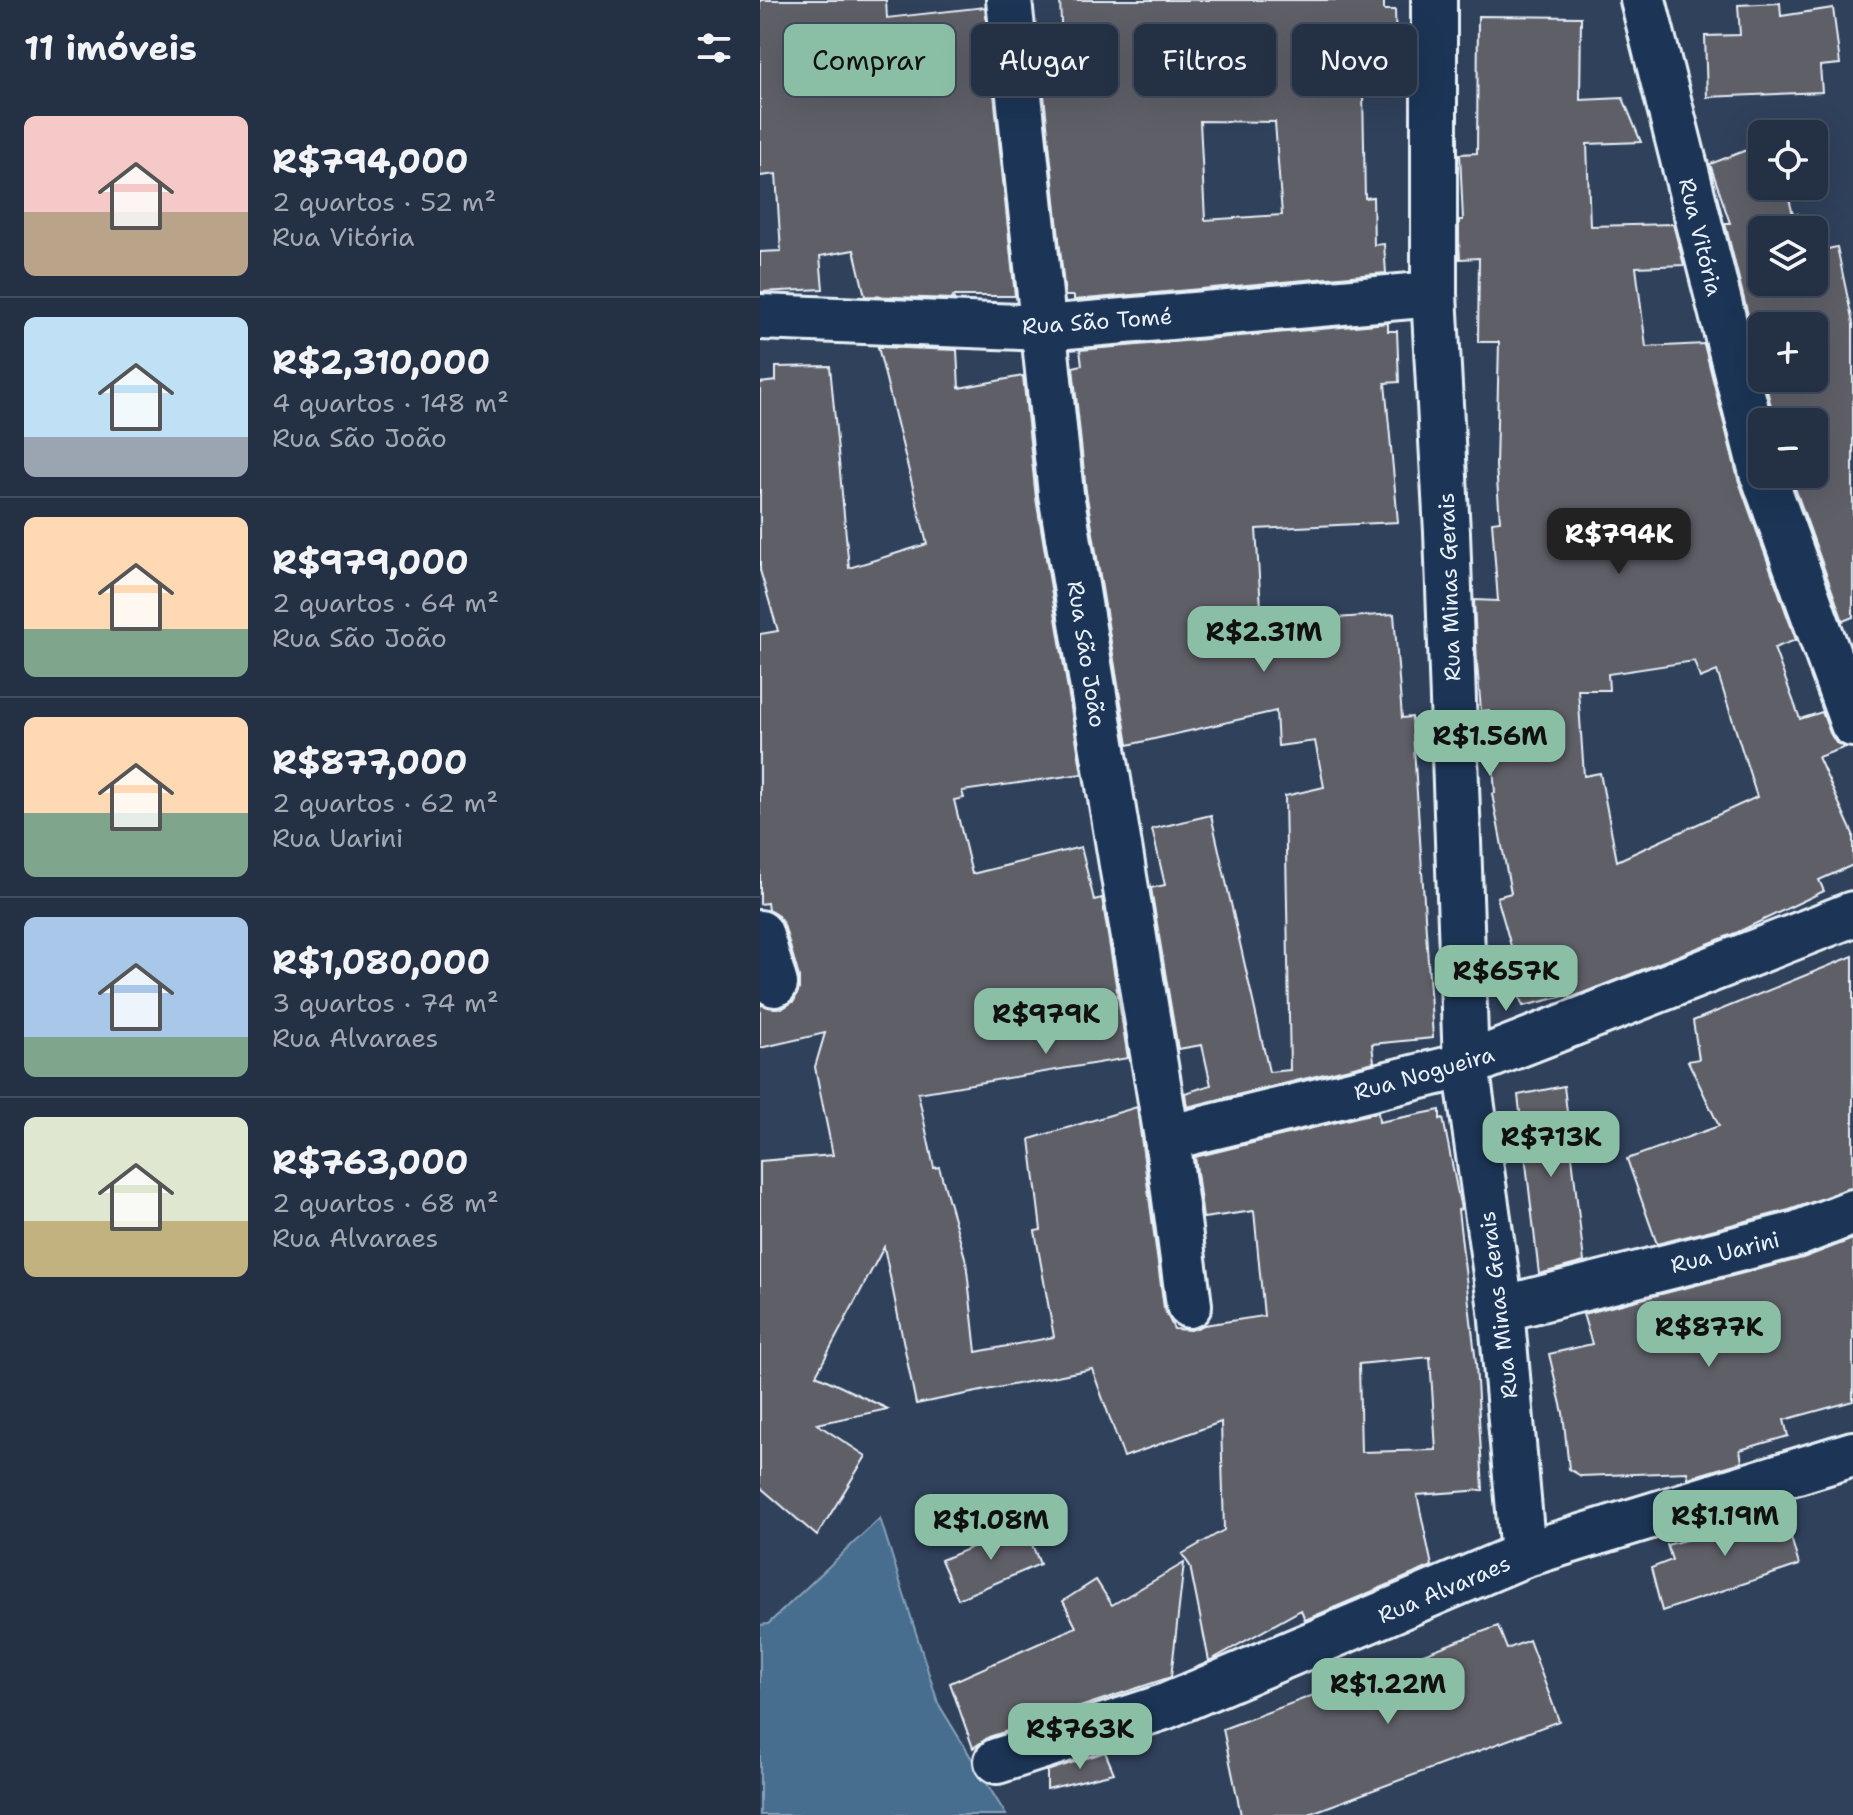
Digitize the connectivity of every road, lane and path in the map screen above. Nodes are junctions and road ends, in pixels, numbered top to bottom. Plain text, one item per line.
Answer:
1 (1009, 0) edge
2 (1434, 0) edge
3 (1643, 0) edge
4 (1434, 294) junction
5 (760, 317) edge
6 (1044, 328) junction
7 (1748, 417) edge
8 (1767, 488) edge
9 (1853, 724) edge
10 (1853, 914) edge
11 (760, 933) edge
12 (775, 984) dead end
13 (1466, 1065) junction
14 (1167, 1138) junction
15 (1853, 1212) edge
16 (1189, 1305) dead end
17 (1501, 1309) junction
18 (1853, 1454) edge
19 (1523, 1555) junction
20 (997, 1761) dead end

1 - 6 street, Rua São João
2 - 4 street, Rua Minas Gerais
3 - 7 street, Rua Vitória
4 - 6 street, Rua São Tomé
4 - 13 street, Rua Minas Gerais
5 - 6 street, Rua São Tomé
6 - 14 street, Rua São João
8 - 9 street, Rua Vitória
10 - 13 street, Rua Nogueira
11 - 12 street
13 - 14 street, Rua Nogueira
13 - 17 street, Rua Minas Gerais
14 - 16 street, Rua São João
15 - 17 street, Rua Uarini
17 - 19 street, Rua Minas Gerais
18 - 19 street, Rua Alvaraes
19 - 20 street, Rua Alvaraes

